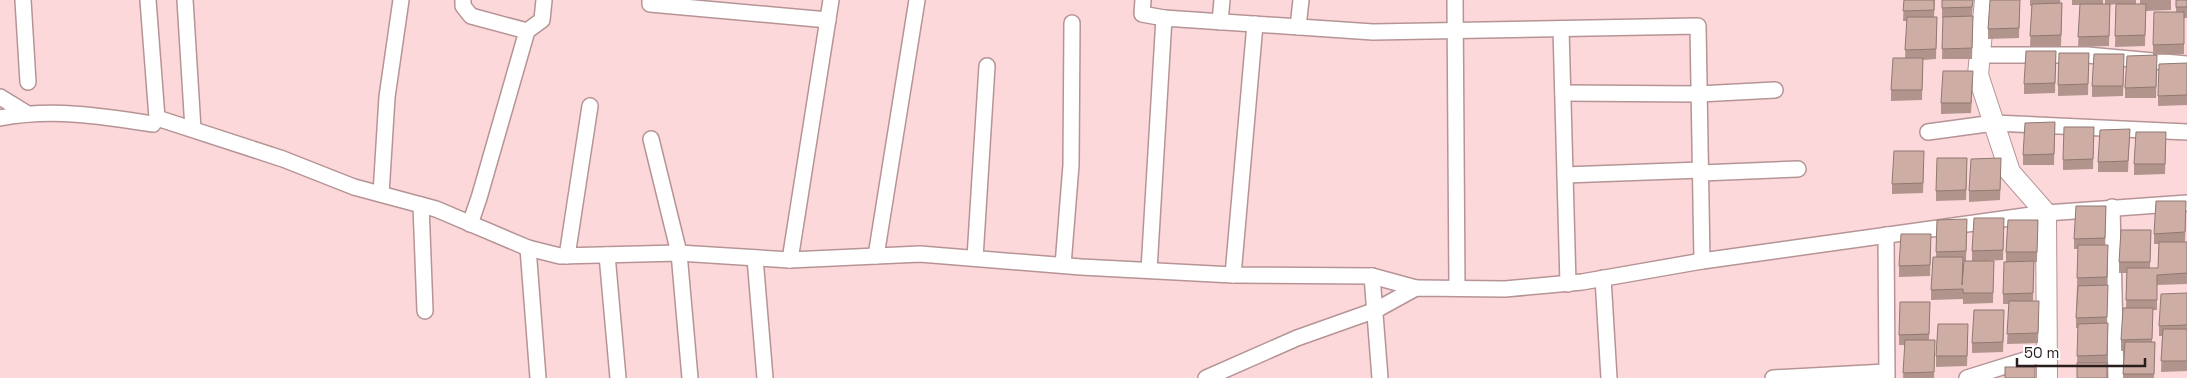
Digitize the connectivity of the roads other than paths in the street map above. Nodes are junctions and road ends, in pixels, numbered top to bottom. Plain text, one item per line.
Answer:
1 (23, 0) edge
2 (148, 0) edge
3 (185, 0) edge
4 (401, 0) edge
5 (463, 0) edge
6 (544, 0) edge
7 (650, 0) edge
8 (831, 0) edge
9 (918, 0) edge
10 (1143, 0) edge
11 (1222, 0) edge
12 (1301, 0) edge
13 (1455, 0) edge
14 (1985, 0) edge
15 (1164, 18) junction
16 (828, 20) junction
17 (1220, 22) junction
18 (1072, 23) dead end
19 (1255, 24) junction
20 (1298, 27) junction
21 (1561, 29) junction
22 (527, 31) junction
23 (1456, 32) junction
24 (1980, 55) junction
25 (2187, 64) edge
26 (987, 66) dead end
27 (28, 82) dead end
28 (1775, 90) dead end
29 (1563, 94) junction
30 (1699, 94) junction
31 (0, 97) edge
32 (590, 106) dead end
33 (26, 113) junction
34 (0, 118) edge
35 (157, 118) junction
36 (1994, 123) junction
37 (193, 129) junction
38 (1928, 132) dead end
39 (2187, 132) edge
40 (651, 139) dead end
41 (1798, 169) dead end
42 (1701, 171) junction
43 (1565, 175) junction
44 (381, 194) junction
45 (2187, 203) edge
46 (421, 205) junction
47 (2112, 207) junction
48 (2046, 213) junction
49 (470, 224) junction
50 (1886, 236) junction
51 (528, 248) junction
52 (679, 253) junction
53 (607, 255) junction
54 (566, 256) junction
55 (876, 256) junction
56 (755, 258) junction
57 (975, 258) junction
58 (790, 260) junction
59 (1702, 261) junction
60 (1063, 265) junction
61 (1149, 270) junction
62 (1233, 275) junction
63 (1372, 276) junction
64 (1603, 278) junction
65 (1568, 284) junction
66 (1416, 288) junction
67 (1457, 288) junction
68 (1376, 310) junction
69 (424, 311) dead end
70 (2047, 353) junction
71 (1886, 375) edge
72 (538, 378) edge
73 (618, 378) edge
74 (690, 378) edge
75 (765, 378) edge
76 (1206, 378) edge
77 (1380, 378) edge
78 (1609, 378) edge
79 (1773, 378) edge
80 (1967, 378) edge
81 (2048, 378) edge
82 (2116, 378) edge

1 - 27 street
2 - 35 street
3 - 37 street
4 - 44 street
5 - 22 street
6 - 22 street
7 - 16 street
8 - 16 street
9 - 55 street
10 - 15 street
11 - 17 street
12 - 20 street
13 - 23 street
14 - 24 street
15 - 17 street
15 - 61 street
16 - 58 street
17 - 19 street
18 - 60 street
19 - 20 street
19 - 62 street
20 - 23 street
21 - 23 street
21 - 29 street
21 - 30 street
22 - 49 street
23 - 67 street
24 - 25 street
24 - 36 street
26 - 57 street
28 - 30 street
29 - 30 street
29 - 43 street
30 - 42 street
31 - 33 street
32 - 54 street
33 - 34 street
33 - 35 street
35 - 37 street
36 - 38 street
36 - 39 street
36 - 48 street
37 - 44 street
40 - 52 street
41 - 42 street
42 - 43 street
42 - 59 street
43 - 65 street
44 - 46 street
45 - 47 street
46 - 49 street
46 - 69 street
47 - 48 street
47 - 82 street
48 - 50 street
48 - 70 street
49 - 51 street
50 - 59 street
50 - 71 street
51 - 54 street
51 - 72 street
52 - 53 street
52 - 56 street
52 - 74 street
53 - 54 street
53 - 73 street
55 - 57 street
55 - 58 street
56 - 58 street
56 - 75 street
57 - 60 street
59 - 64 street
60 - 61 street
61 - 62 street
62 - 63 street
63 - 66 street
63 - 68 street
64 - 65 street
64 - 78 street
65 - 67 street
66 - 67 street
66 - 68 street
68 - 76 street
68 - 77 street
70 - 80 street
70 - 81 street
71 - 79 street

